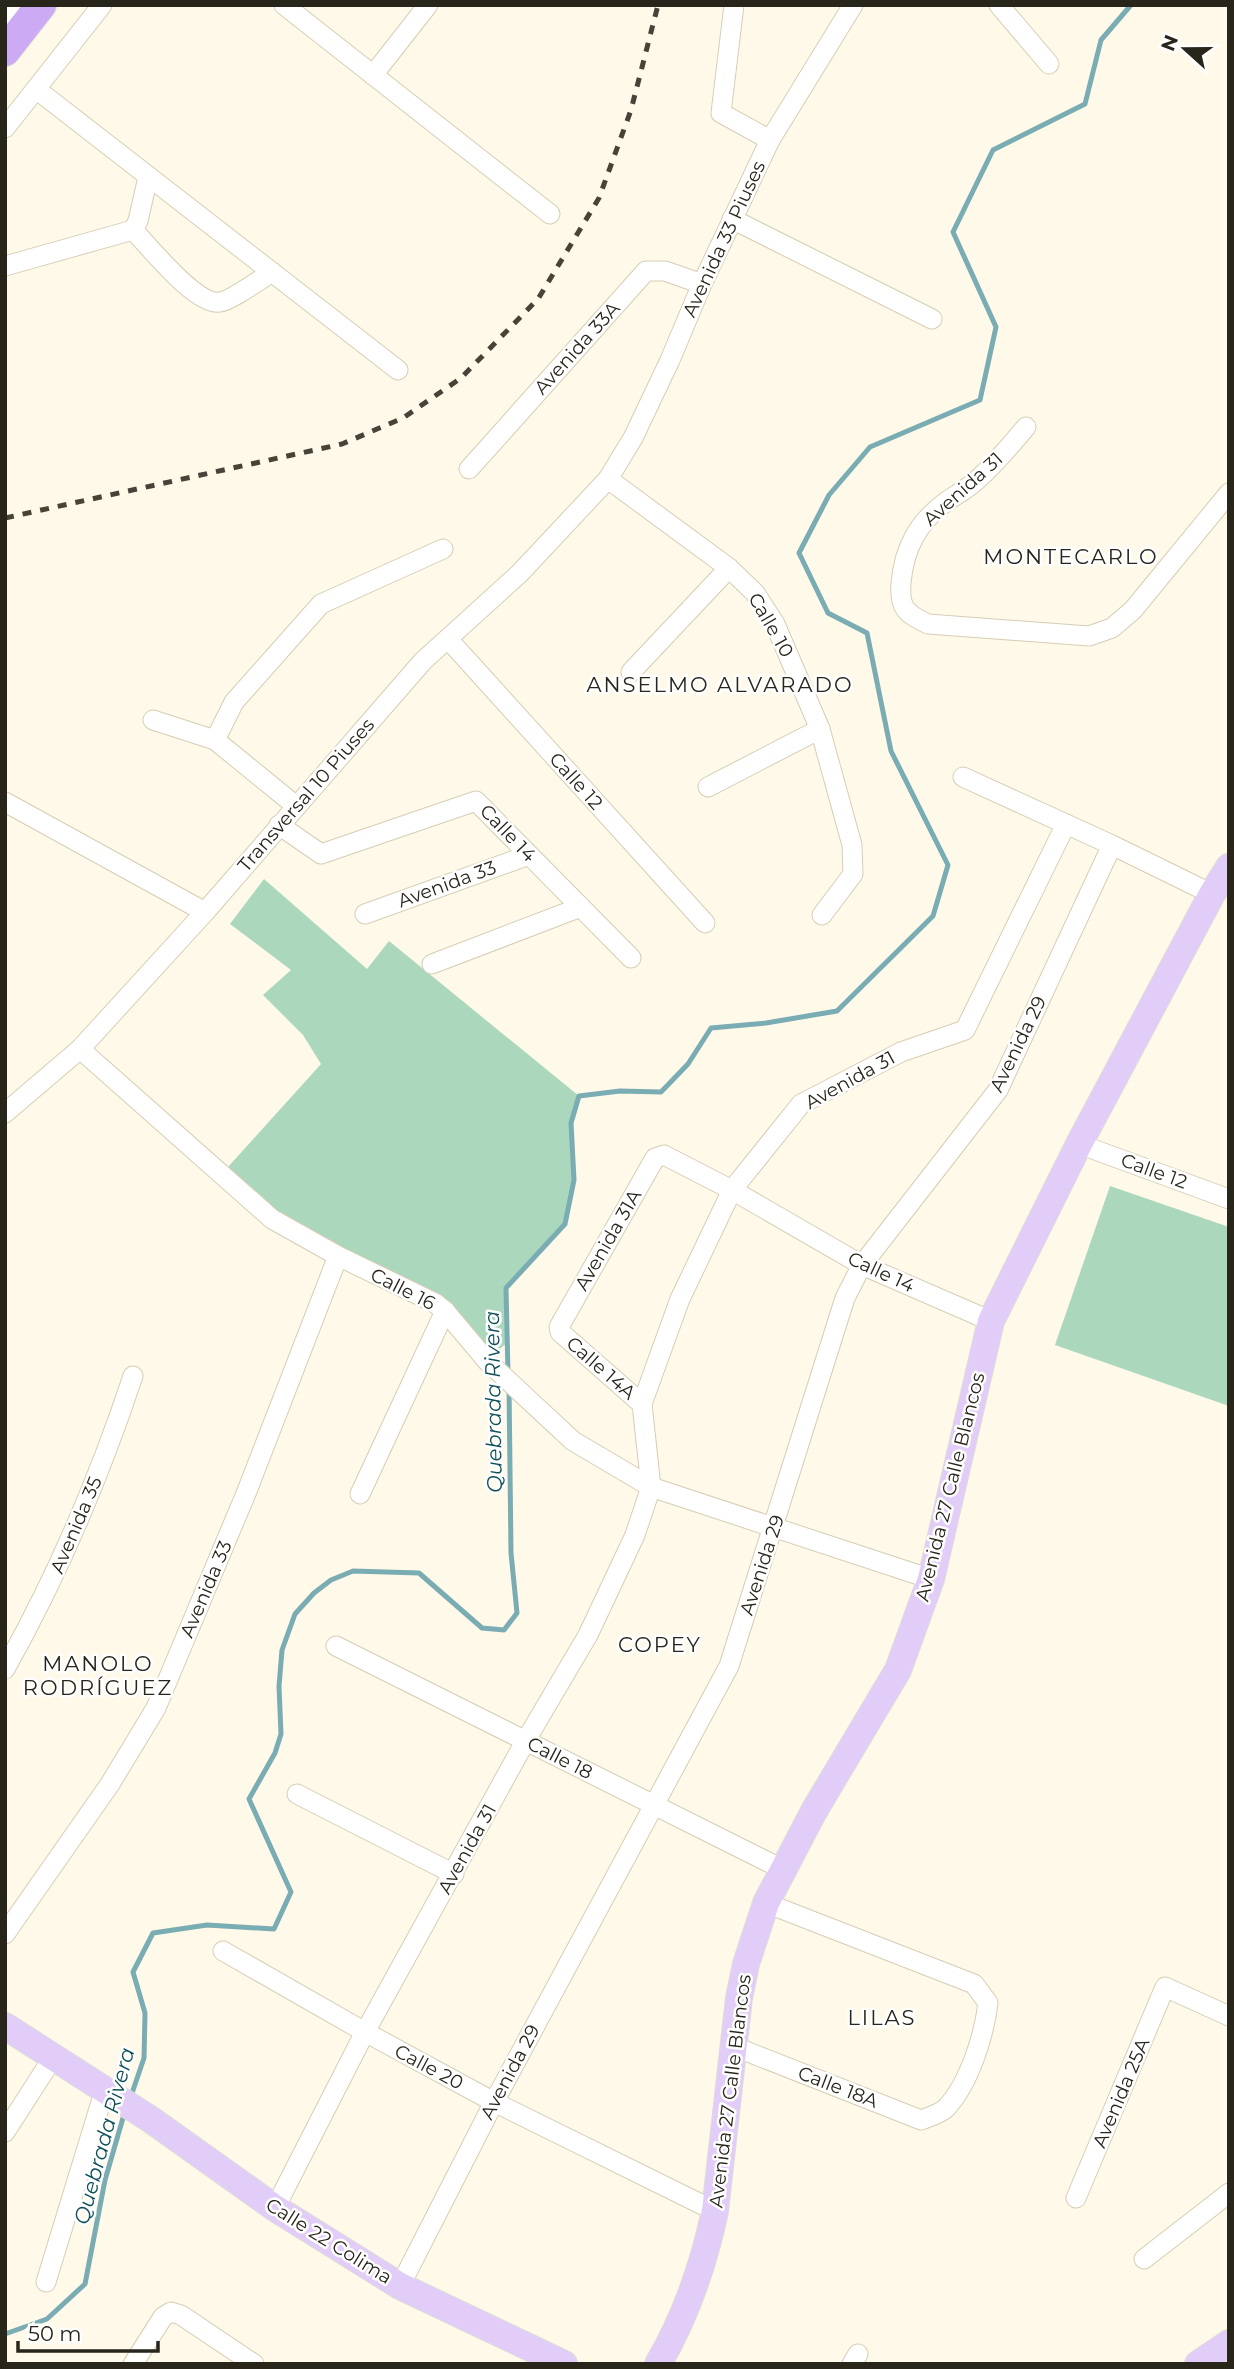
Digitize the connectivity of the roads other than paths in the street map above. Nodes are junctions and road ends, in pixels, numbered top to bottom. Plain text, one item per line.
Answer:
1 (21, 5) edge
2 (41, 5) edge
3 (102, 5) edge
4 (284, 5) edge
5 (428, 5) edge
6 (734, 5) edge
7 (853, 5) edge
8 (999, 5) edge
9 (5, 25) edge
10 (5, 51) edge
11 (1049, 64) dead end
12 (373, 75) junction
13 (36, 89) junction
14 (5, 128) edge
15 (770, 140) junction
16 (148, 177) junction
17 (550, 214) dead end
18 (732, 219) junction
19 (133, 230) junction
20 (5, 266) edge
21 (272, 272) junction
22 (702, 284) junction
23 (932, 319) dead end
24 (398, 370) dead end
25 (1026, 427) dead end
26 (469, 469) dead end
27 (608, 478) junction
28 (1229, 493) edge
29 (443, 548) dead end
30 (729, 568) junction
31 (448, 639) junction
32 (631, 672) dead end
33 (153, 720) dead end
34 (820, 729) junction
35 (215, 740) junction
36 (963, 777) dead end
37 (708, 787) dead end
38 (5, 802) edge
39 (296, 806) junction
40 (1066, 824) junction
41 (279, 825) junction
42 (1112, 845) junction
43 (529, 855) junction
44 (1229, 867) edge
45 (1212, 894) junction
46 (581, 907) junction
47 (205, 912) junction
48 (365, 914) dead end
49 (822, 915) dead end
50 (705, 923) dead end
51 (631, 958) dead end
52 (432, 964) dead end
53 (80, 1049) junction
54 (5, 1113) edge
55 (1079, 1144) junction
56 (664, 1155) joint
57 (732, 1190) junction
58 (1229, 1199) edge
59 (338, 1256) junction
60 (862, 1265) junction
61 (445, 1311) junction
62 (991, 1321) junction
63 (560, 1332) joint
64 (133, 1376) dead end
65 (642, 1404) junction
66 (651, 1487) junction
67 (360, 1494) dead end
68 (774, 1528) junction
69 (931, 1579) junction
70 (336, 1646) dead end
71 (5, 1669) edge
72 (526, 1740) junction
73 (296, 1794) dead end
74 (652, 1806) junction
75 (784, 1870) junction
76 (454, 1874) junction
77 (766, 1903) junction
78 (5, 1934) edge
79 (223, 1951) dead end
80 (1229, 2016) edge
81 (5, 2026) edge
82 (365, 2032) junction
83 (733, 2046) junction
84 (54, 2056) junction
85 (108, 2090) junction
86 (494, 2102) junction
87 (5, 2132) edge
88 (1229, 2193) edge
89 (1076, 2198) dead end
90 (275, 2208) junction
91 (715, 2211) junction
92 (1144, 2259) dead end
93 (46, 2282) dead end
94 (400, 2287) junction
95 (1229, 2343) edge
96 (133, 2364) edge
97 (254, 2364) edge
98 (564, 2364) edge
99 (658, 2364) edge
100 (1198, 2364) edge

1 - 9 street
2 - 10 highway
3 - 13 street
4 - 12 street
5 - 12 street
6 - 15 street
7 - 15 street, Avenida 33 Piuses
8 - 11 street
12 - 17 street
13 - 14 street
13 - 16 street
15 - 18 street, Avenida 33 Piuses
16 - 19 street
16 - 21 street
18 - 22 street, Avenida 33 Piuses
18 - 23 street
19 - 20 street
19 - 21 street
21 - 24 street
22 - 26 street, Avenida 33A
22 - 27 street, Avenida 33 Piuses
25 - 28 street, Avenida 31
27 - 30 street, Calle 10
27 - 31 street, Transversal 10 Piuses
29 - 35 street
30 - 32 street
30 - 34 street, Calle 10
31 - 39 street, Transversal 10 Piuses
31 - 50 street, Calle 12
33 - 35 street
34 - 37 street
34 - 49 street, Calle 10
35 - 39 street
36 - 40 street
38 - 47 street
39 - 41 street, Transversal 10 Piuses
40 - 42 street
40 - 57 street, Avenida 31
41 - 43 street, Calle 14
41 - 47 street, Transversal 10 Piuses
42 - 45 street
42 - 60 street, Avenida 29
43 - 46 street, Calle 14
43 - 48 street, Avenida 33
44 - 45 main road, Avenida 27 Calle Blancos
45 - 55 main road, Avenida 27 Calle Blancos
46 - 51 street, Calle 14
46 - 52 street
47 - 53 street, Transversal 10 Piuses
53 - 54 street, Transversal 10 Piuses
53 - 59 street, Calle 16
55 - 58 street, Calle 12
55 - 62 main road, Avenida 27 Calle Blancos
56 - 57 street, Calle 14
56 - 63 street, Avenida 31A
57 - 60 street, Calle 14
57 - 65 street, Avenida 31
59 - 61 street, Calle 16
59 - 78 street, Avenida 33
60 - 62 street, Calle 14
60 - 68 street, Avenida 29
61 - 66 street, Calle 16
61 - 67 street
62 - 69 main road, Avenida 27 Calle Blancos
63 - 65 street, Calle 14A
64 - 71 street, Avenida 35
65 - 66 street, Calle 14A
66 - 68 street, Calle 16
66 - 72 street, Avenida 31
68 - 69 street, Calle 16
68 - 74 street, Avenida 29
69 - 75 main road, Avenida 27 Calle Blancos
70 - 72 street, Calle 18
72 - 74 street, Calle 18
72 - 76 street, Avenida 31
73 - 76 street
74 - 75 street, Calle 18
74 - 86 street, Avenida 29
75 - 77 main road, Avenida 27 Calle Blancos
76 - 82 street, Avenida 31
77 - 83 main road, Avenida 27 Calle Blancos
77 - 83 street, Calle 18A
79 - 82 street, Calle 20
80 - 89 street, Avenida 25A
81 - 84 main road, Calle 22 Colima
82 - 86 street, Calle 20
82 - 90 street, Avenida 31
83 - 91 main road, Avenida 27 Calle Blancos
84 - 85 main road, Calle 22 Colima
84 - 87 street
85 - 90 main road, Calle 22 Colima
85 - 93 street
86 - 91 street, Calle 20
86 - 94 street, Avenida 29
88 - 92 street
90 - 94 main road, Calle 22 Colima
91 - 99 main road, Avenida 27 Calle Blancos
94 - 98 main road, Calle 22 Colima
95 - 100 main road
96 - 97 street

